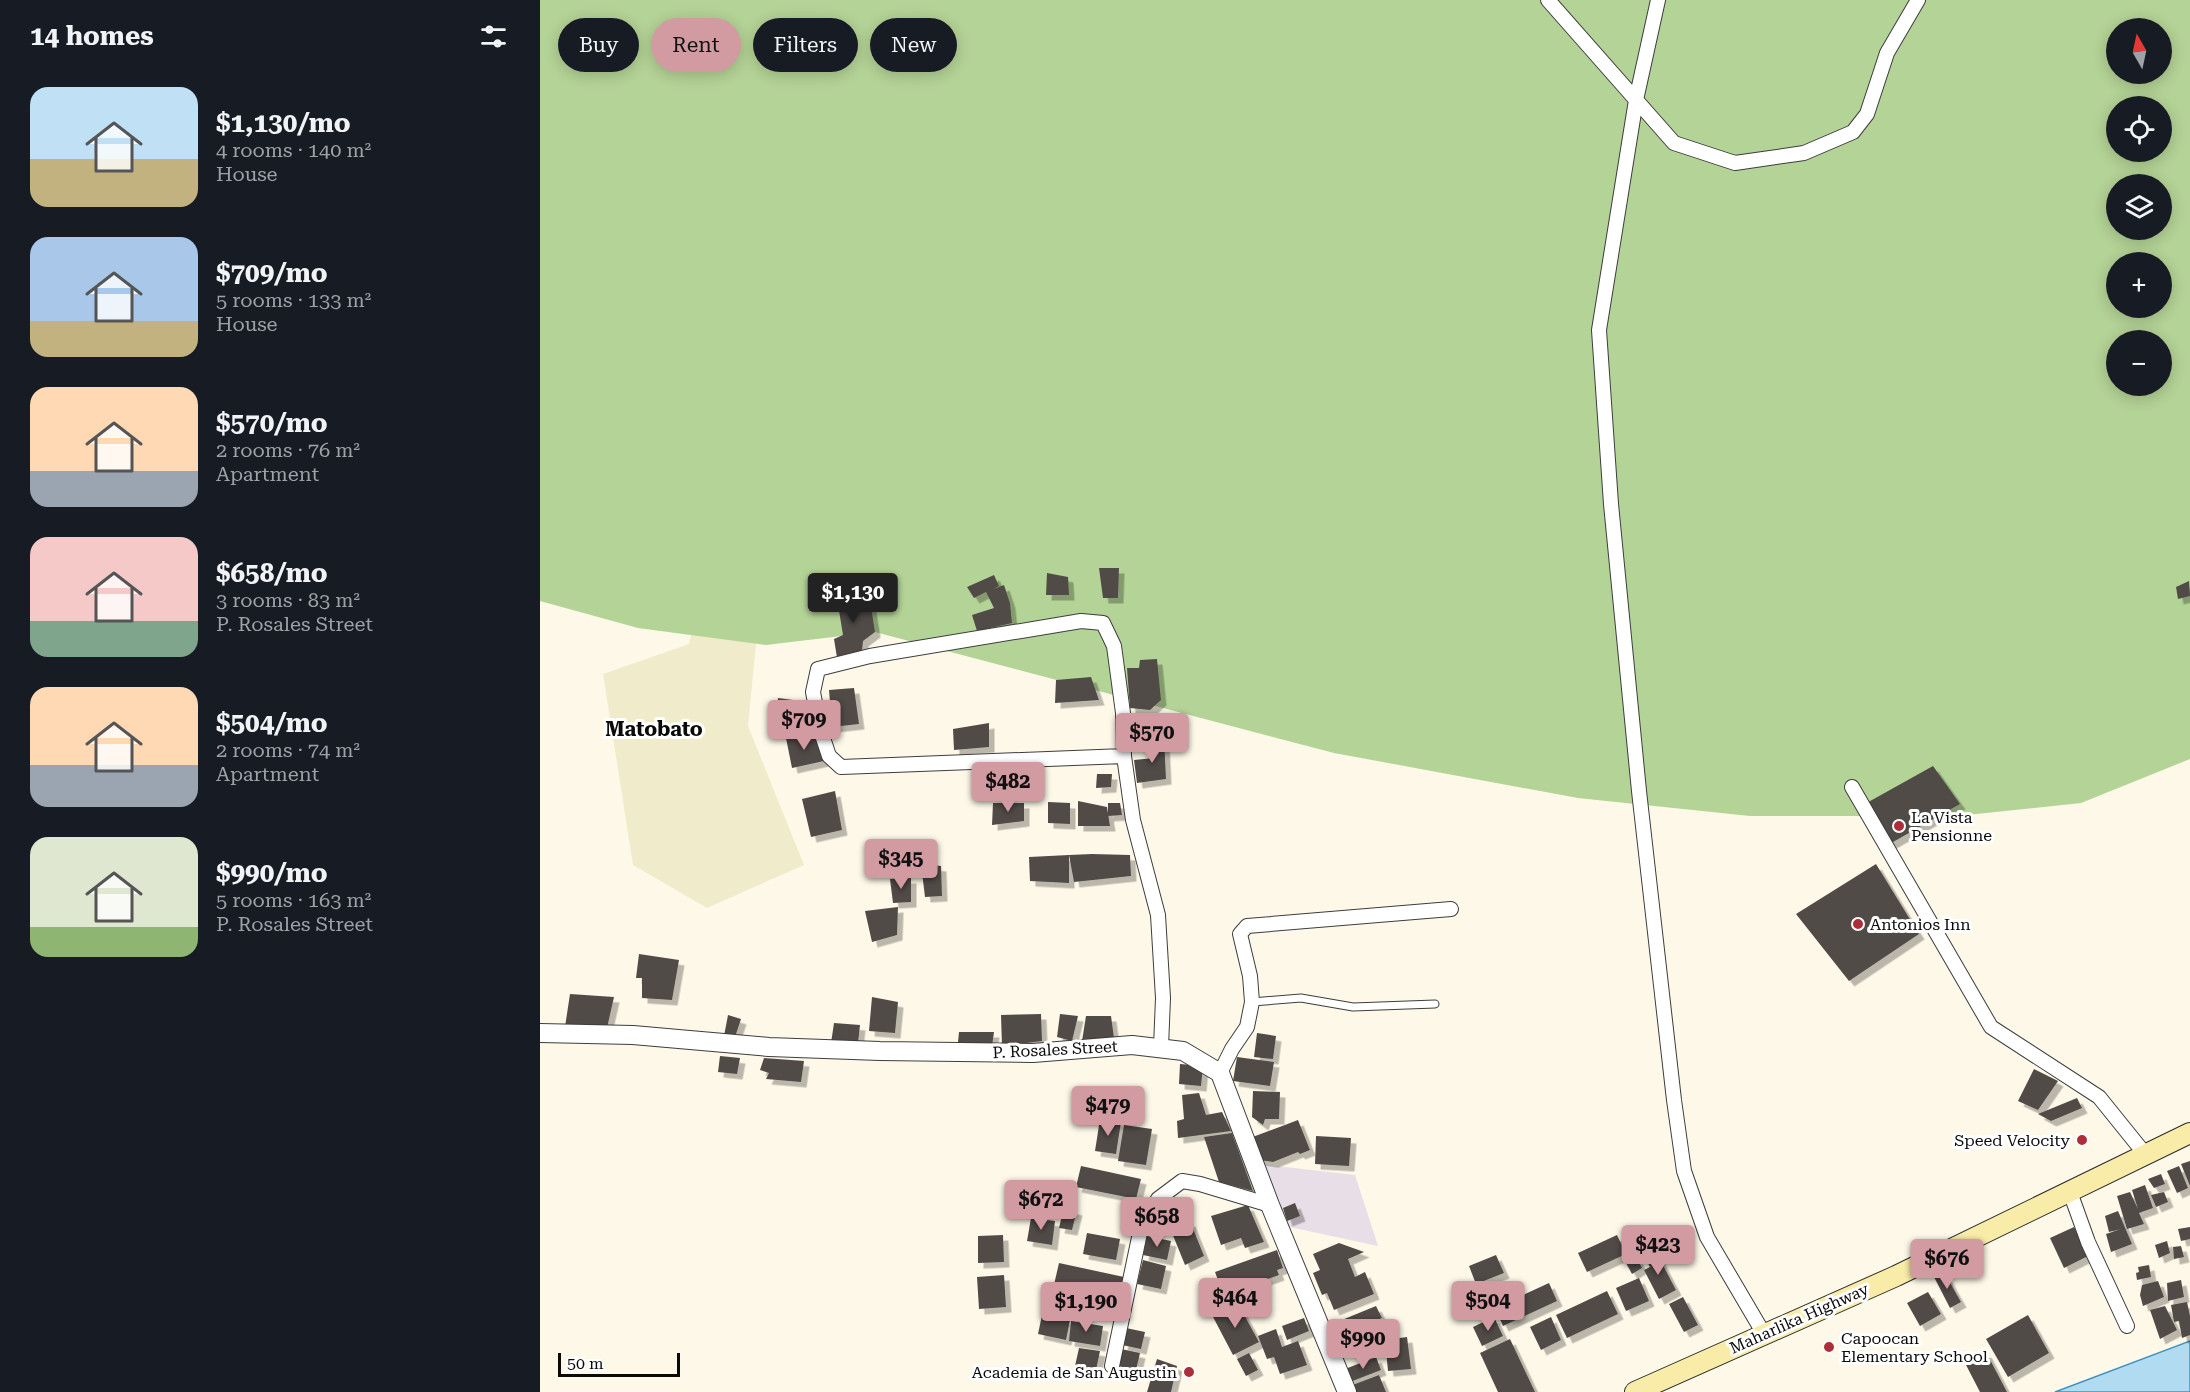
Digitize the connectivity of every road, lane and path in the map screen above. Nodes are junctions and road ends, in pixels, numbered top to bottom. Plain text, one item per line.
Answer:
1 (1548, 0) edge
2 (1658, 0) edge
3 (1918, 0) edge
4 (1636, 100) junction
5 (1124, 756) junction
6 (1852, 787) dead end
7 (1452, 909) dead end
8 (1252, 1002) junction
9 (1435, 1004) dead end
10 (540, 1033) edge
11 (1161, 1047) junction
12 (1220, 1073) junction
13 (2190, 1133) edge
14 (2145, 1154) junction
15 (2070, 1192) junction
16 (1270, 1205) junction
17 (2127, 1326) dead end
18 (1764, 1334) junction
19 (1112, 1366) dead end
20 (1347, 1392) edge
21 (1635, 1392) edge

1 - 4 street
2 - 4 street
3 - 4 street
4 - 18 street
5 - 5 street
5 - 11 street
6 - 14 street
7 - 8 street
8 - 9 lane
8 - 12 street
10 - 11 street, P. Rosales Street
11 - 12 street, P. Rosales Street
12 - 16 street
13 - 14 main road, Maharlika Highway
14 - 15 main road, Maharlika Highway
15 - 17 street
15 - 18 main road, Maharlika Highway
16 - 19 street
16 - 20 street
18 - 21 main road, Maharlika Highway

